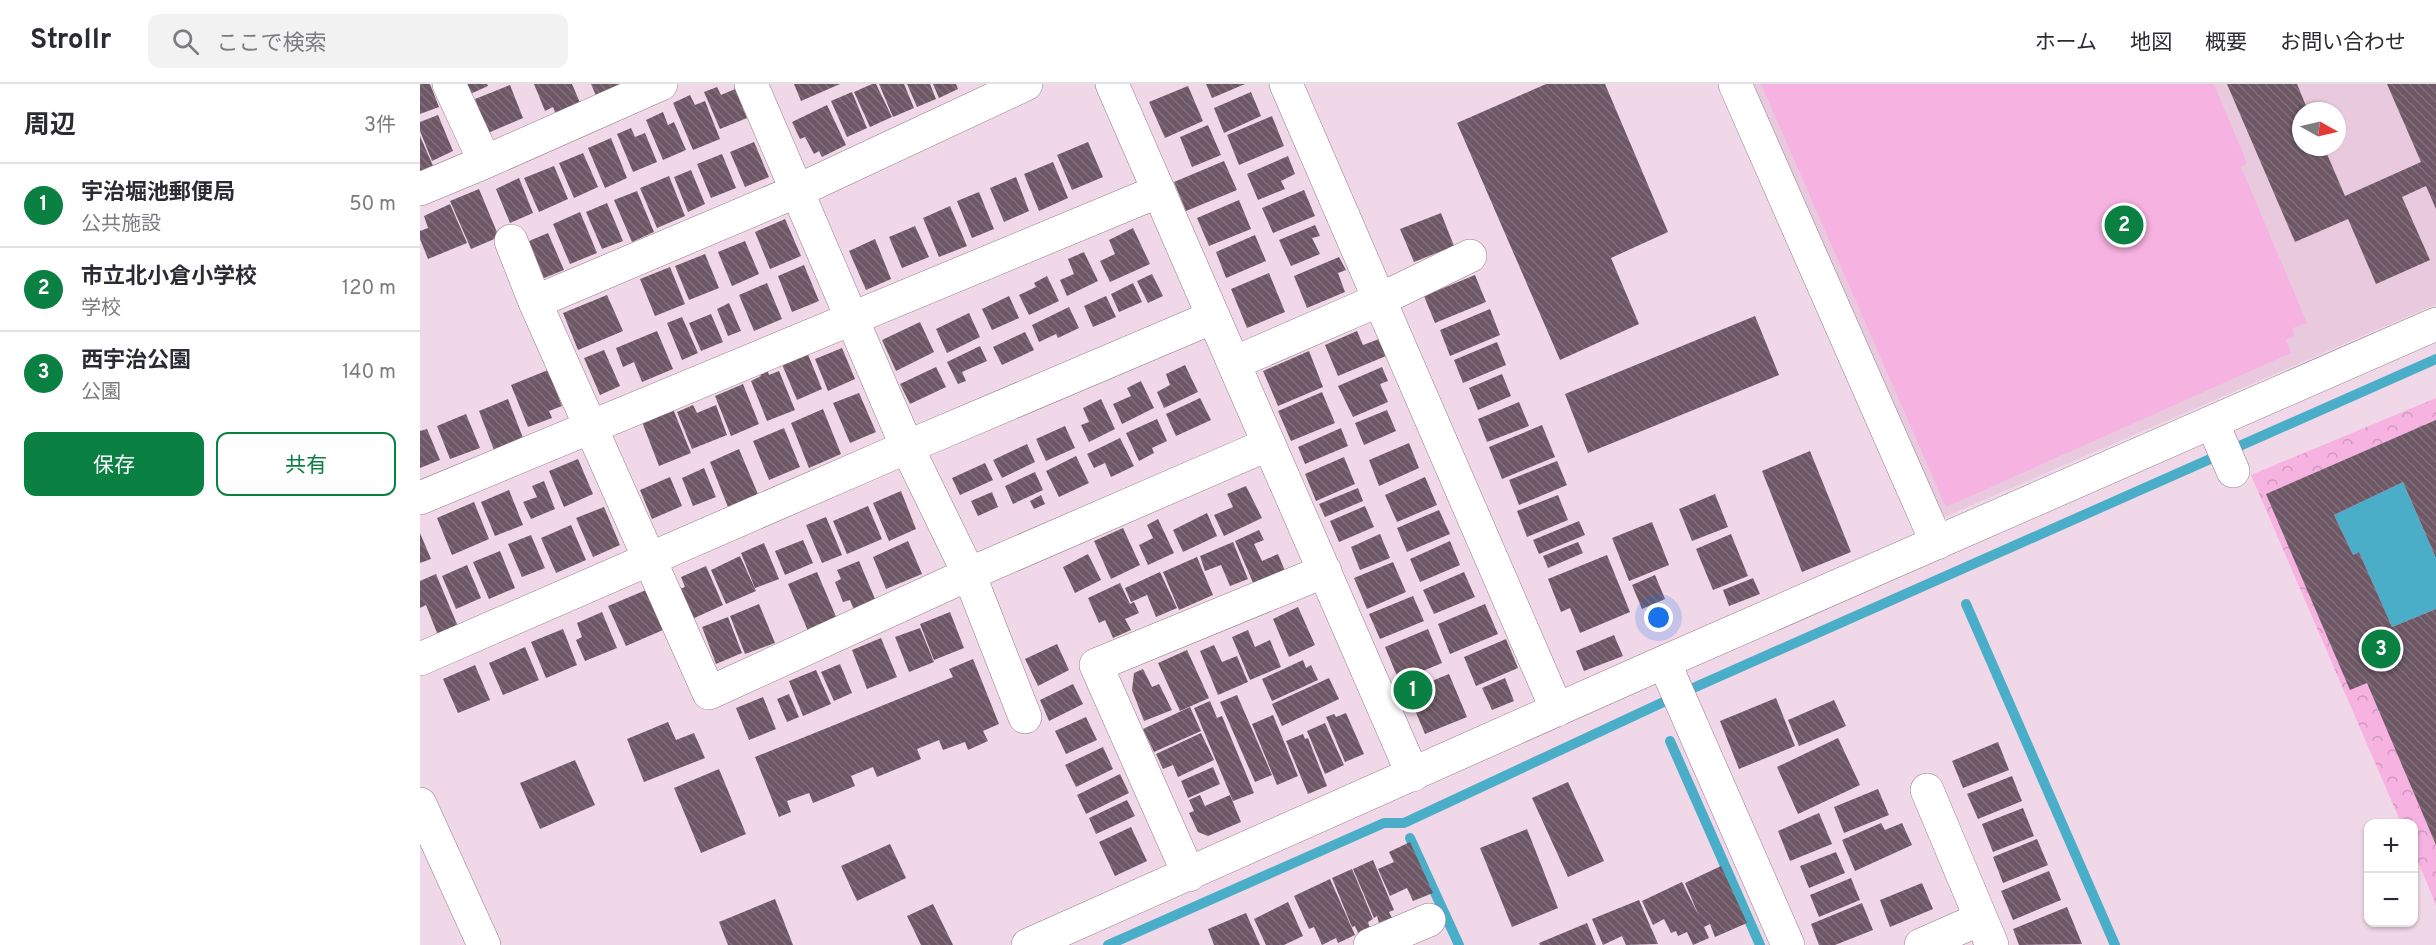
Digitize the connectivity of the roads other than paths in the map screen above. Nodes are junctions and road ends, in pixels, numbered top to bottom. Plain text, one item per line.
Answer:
1 (449, 84) edge
2 (661, 84) edge
3 (751, 84) edge
4 (1026, 84) edge
5 (1112, 84) edge
6 (1286, 84) edge
7 (1735, 84) edge
8 (485, 162) junction
9 (420, 189) edge
10 (797, 191) junction
11 (1159, 191) junction
12 (511, 241) dead end
13 (1470, 256) dead end
14 (1379, 300) junction
15 (535, 302) junction
16 (1214, 317) junction
17 (852, 319) junction
18 (2436, 324) edge
19 (1234, 363) junction
20 (591, 427) junction
21 (1269, 444) junction
22 (907, 447) junction
23 (420, 498) edge
24 (1937, 543) junction
25 (651, 559) junction
26 (1325, 572) junction
27 (969, 574) junction
28 (420, 659) edge
29 (1666, 668) junction
30 (1557, 710) junction
31 (1025, 717) dead end
32 (1413, 774) junction
33 (1927, 790) dead end
34 (420, 804) edge
35 (1189, 874) junction
36 (1429, 920) dead end
37 (1986, 932) edge
38 (484, 945) edge
39 (1028, 945) edge
40 (1370, 945) edge
41 (1788, 945) edge
42 (1921, 945) edge

1 - 8 street
2 - 8 street
3 - 10 street
4 - 10 street
5 - 11 street
6 - 14 street
7 - 24 street
8 - 9 street
10 - 15 street
10 - 17 street
11 - 16 street
11 - 17 street
12 - 15 street
13 - 14 street
14 - 19 street
14 - 30 street
15 - 20 street
16 - 19 street
16 - 22 street
17 - 20 street
17 - 22 street
18 - 24 street
19 - 21 street
20 - 23 street
20 - 25 street
21 - 26 street
21 - 27 street
22 - 25 street
22 - 27 street
24 - 29 street
25 - 27 street
25 - 28 street
26 - 32 street
26 - 35 street
27 - 31 street
29 - 30 street
29 - 41 street
30 - 32 street
32 - 35 street
33 - 37 street
34 - 38 street
35 - 39 street
36 - 40 street
37 - 42 street

